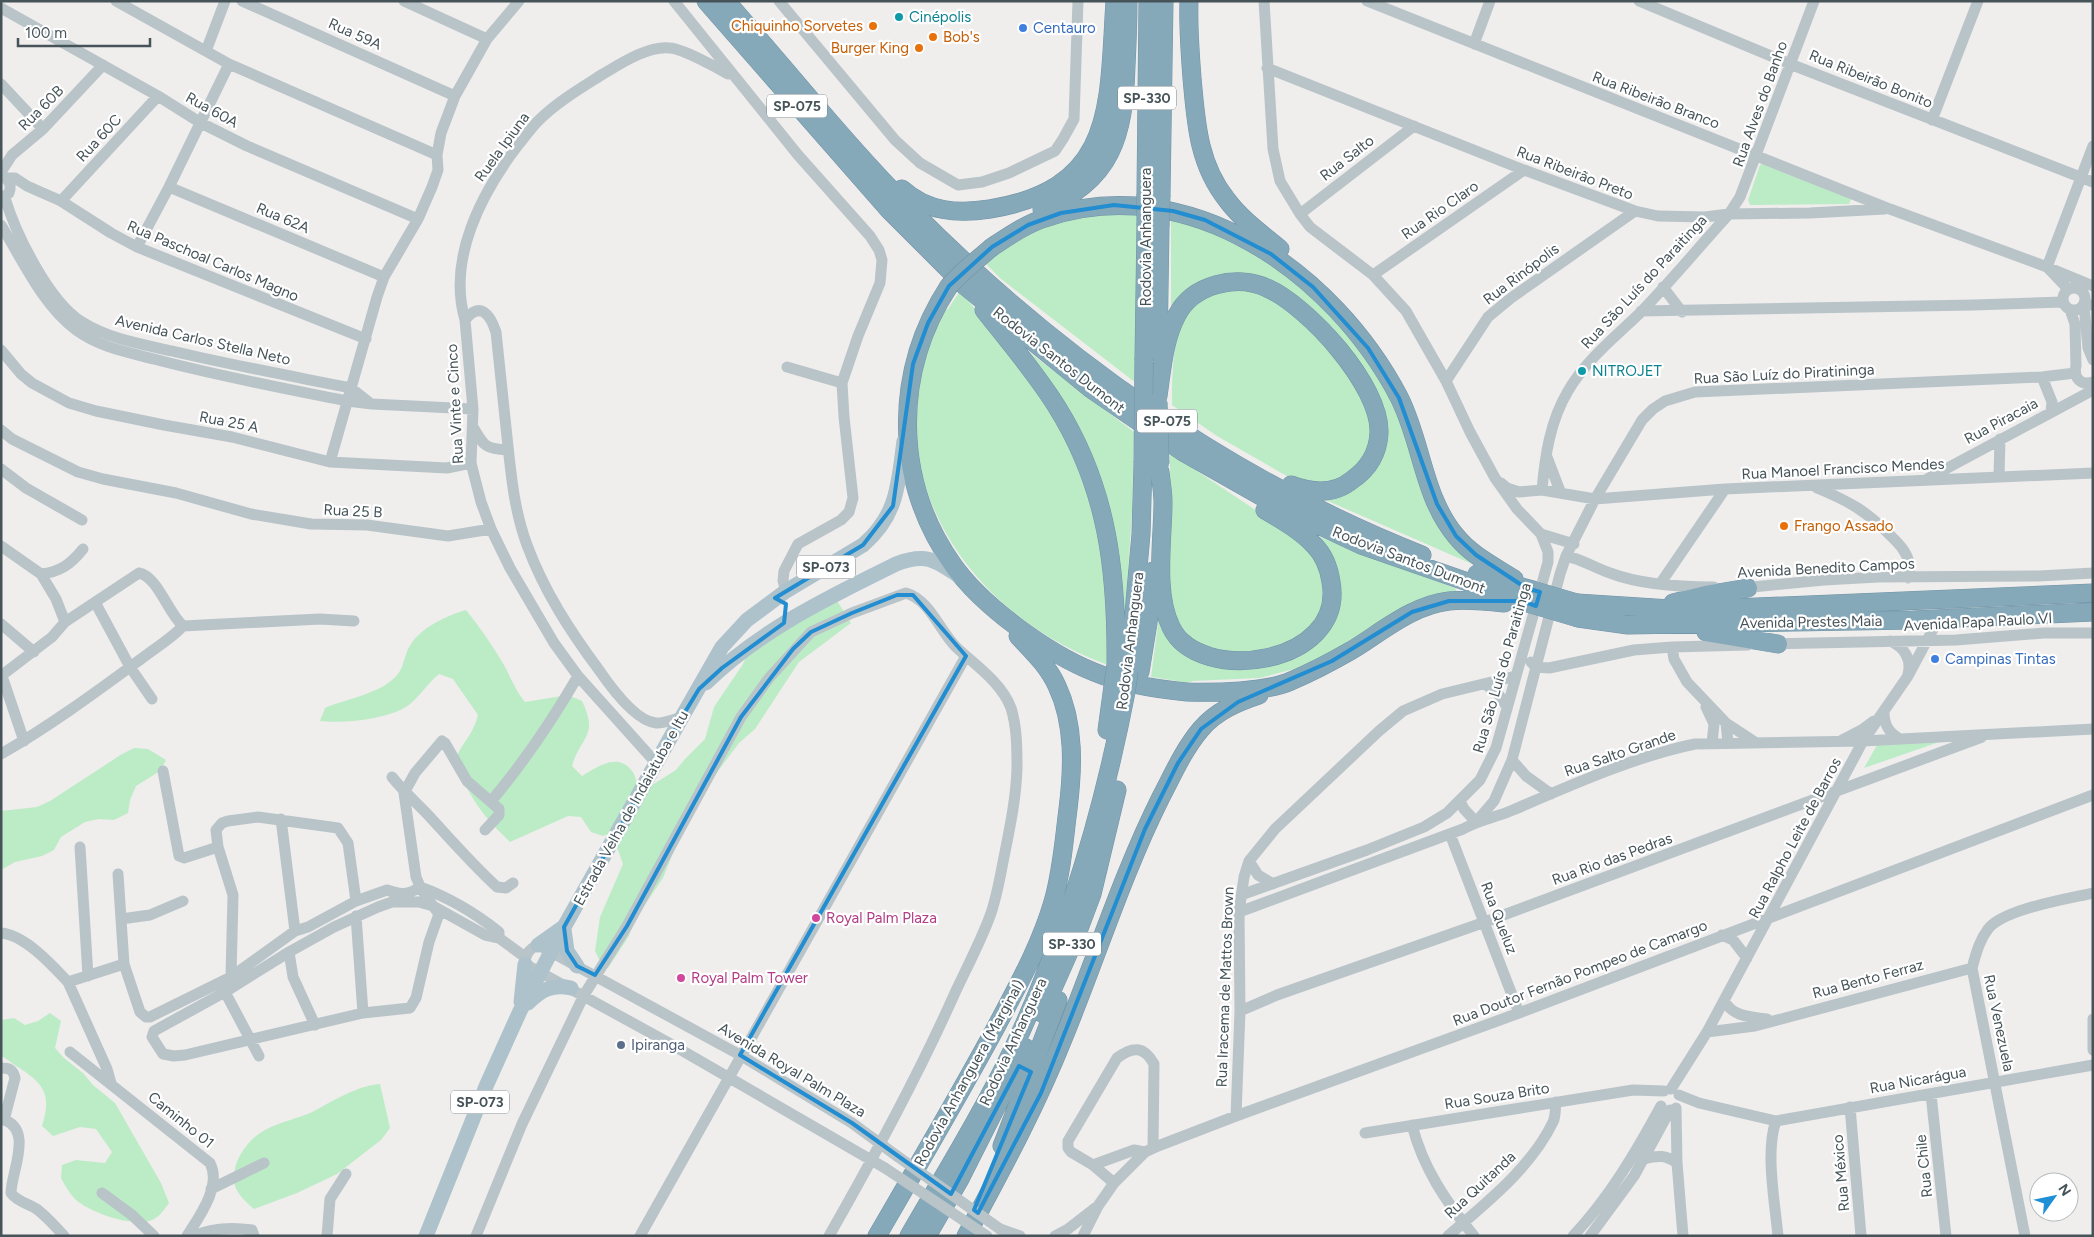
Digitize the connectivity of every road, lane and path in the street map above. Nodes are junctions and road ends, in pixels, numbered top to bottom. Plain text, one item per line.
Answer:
1 (116, 1) edge
2 (225, 1) edge
3 (242, 1) edge
4 (404, 1) edge
5 (519, 1) edge
6 (674, 1) edge
7 (706, 1) edge
8 (726, 1) edge
9 (732, 1) edge
10 (779, 1) edge
11 (1078, 1) edge
12 (1115, 1) edge
13 (1128, 1) edge
14 (1148, 1) edge
15 (1164, 1) edge
16 (1169, 1) edge
17 (1189, 1) edge
18 (1264, 1) edge
19 (1367, 1) edge
20 (1490, 1) edge
21 (1814, 1) edge
22 (1978, 1) edge
23 (1645, 2) edge
24 (1, 8) edge
25 (487, 39) junction
26 (1474, 44) junction
27 (769, 50) junction
28 (206, 51) junction
29 (1163, 62) junction
30 (229, 64) junction
31 (1790, 64) junction
32 (103, 65) junction
33 (1267, 68) junction
34 (736, 79) junction
35 (1, 84) edge
36 (158, 96) junction
37 (455, 96) junction
38 (1932, 120) junction
39 (201, 123) junction
40 (1414, 126) junction
41 (43, 129) junction
42 (2093, 146) edge
43 (437, 155) junction
44 (858, 155) junction
45 (1757, 155) junction
46 (1524, 170) junction
47 (3, 175) edge
48 (2080, 178) junction
49 (2093, 182) edge
50 (27, 186) junction
51 (170, 187) junction
52 (1153, 195) junction
53 (5, 197) edge
54 (62, 201) junction
55 (1890, 209) junction
56 (1634, 211) junction
57 (1300, 214) junction
58 (1729, 214) junction
59 (418, 219) junction
60 (1, 225) edge
61 (1153, 226) junction
62 (137, 246) junction
63 (988, 246) junction
64 (2047, 267) junction
65 (1373, 275) junction
66 (384, 277) junction
67 (957, 286) junction
68 (1663, 286) junction
69 (2093, 286) edge
70 (2068, 289) junction
71 (2088, 305) edge
72 (2067, 306) junction
73 (1641, 311) junction
74 (1682, 312) junction
75 (465, 320) junction
76 (366, 339) junction
77 (1, 350) edge
78 (2093, 360) edge
79 (787, 367) dead end
80 (2076, 369) junction
81 (2042, 377) junction
82 (1446, 381) junction
83 (2093, 382) edge
84 (842, 383) junction
85 (351, 388) junction
86 (2093, 390) edge
87 (1399, 398) junction
88 (1158, 399) junction
89 (347, 401) junction
90 (372, 404) junction
91 (473, 409) junction
92 (2051, 411) junction
93 (908, 420) junction
94 (473, 427) junction
95 (1, 430) edge
96 (2000, 439) junction
97 (1206, 445) junction
98 (508, 450) junction
99 (1183, 452) junction
100 (1546, 453) junction
101 (330, 462) junction
102 (472, 463) junction
103 (1154, 466) junction
104 (1, 469) edge
105 (2093, 473) edge
106 (1999, 476) junction
107 (1495, 478) junction
108 (1924, 480) junction
109 (1813, 486) junction
110 (1725, 489) junction
111 (1538, 490) junction
112 (1560, 492) junction
113 (1581, 496) junction
114 (1595, 499) junction
115 (1589, 512) junction
116 (1522, 516) junction
117 (82, 520) dead end
118 (491, 529) junction
119 (1541, 534) junction
120 (1574, 544) junction
121 (1, 546) edge
122 (83, 549) dead end
123 (1566, 556) junction
124 (1548, 562) junction
125 (2093, 573) edge
126 (42, 574) junction
127 (1908, 578) junction
128 (963, 579) junction
129 (1660, 584) junction
130 (1748, 588) junction
131 (2093, 593) edge
132 (781, 595) junction
133 (1529, 596) junction
134 (95, 602) junction
135 (989, 604) junction
136 (1626, 606) junction
137 (1578, 610) junction
138 (2093, 612) edge
139 (1939, 618) junction
140 (354, 621) dead end
141 (65, 622) junction
142 (784, 623) junction
143 (1, 624) edge
144 (1628, 625) junction
145 (183, 626) junction
146 (2093, 633) edge
147 (1928, 639) junction
148 (1886, 640) junction
149 (1778, 644) junction
150 (1672, 646) junction
151 (1524, 650) junction
152 (34, 652) junction
153 (966, 656) junction
154 (130, 667) junction
155 (1536, 667) junction
156 (1128, 669) junction
157 (2, 676) edge
158 (578, 676) junction
159 (1516, 676) junction
160 (1908, 676) junction
161 (1290, 682) junction
162 (1485, 684) junction
163 (699, 689) junction
164 (1125, 690) junction
165 (152, 699) dead end
166 (1702, 699) junction
167 (1507, 707) junction
168 (1884, 712) junction
169 (682, 717) junction
170 (1726, 723) junction
171 (2093, 729) edge
172 (1993, 733) junction
173 (1900, 739) junction
174 (24, 741) junction
175 (1838, 741) junction
176 (1864, 741) junction
177 (1756, 742) junction
178 (1712, 743) junction
179 (1728, 743) junction
180 (1, 754) edge
181 (1512, 760) junction
182 (657, 764) junction
183 (163, 771) dead end
184 (392, 777) dead end
185 (1838, 790) junction
186 (404, 793) junction
187 (1551, 794) junction
188 (2093, 795) edge
189 (492, 800) junction
190 (1460, 801) junction
191 (281, 819) junction
192 (1476, 822) junction
193 (485, 830) dead end
194 (1450, 834) junction
195 (218, 846) junction
196 (80, 847) dead end
197 (1249, 861) junction
198 (118, 874) dead end
199 (513, 883) dead end
200 (1273, 884) junction
201 (420, 887) junction
202 (2093, 893) edge
203 (1241, 896) junction
204 (183, 901) dead end
205 (356, 902) junction
206 (433, 906) junction
207 (1239, 912) junction
208 (356, 916) junction
209 (1768, 917) junction
210 (121, 919) junction
211 (1485, 922) junction
212 (564, 927) junction
213 (295, 931) junction
214 (1, 933) edge
215 (1077, 934) junction
216 (1722, 935) junction
217 (499, 938) junction
218 (538, 945) junction
219 (289, 952) junction
220 (552, 952) junction
221 (1746, 958) junction
222 (525, 960) junction
223 (124, 964) junction
224 (577, 966) junction
225 (1972, 968) junction
226 (541, 972) junction
227 (595, 975) junction
228 (88, 976) junction
229 (231, 977) junction
230 (68, 982) junction
231 (225, 992) junction
232 (577, 992) junction
233 (1724, 1000) junction
234 (520, 1011) junction
235 (1240, 1011) junction
236 (363, 1013) junction
237 (1519, 1014) junction
238 (150, 1017) junction
239 (2093, 1019) edge
240 (1772, 1020) junction
241 (315, 1025) junction
242 (156, 1030) junction
243 (1707, 1032) junction
244 (250, 1040) junction
245 (2093, 1050) edge
246 (70, 1052) dead end
247 (259, 1056) dead end
248 (740, 1056) junction
249 (2093, 1065) edge
250 (1, 1068) edge
251 (728, 1077) junction
252 (1996, 1081) junction
253 (111, 1083) junction
254 (1931, 1094) junction
255 (1671, 1099) junction
256 (1556, 1102) junction
257 (1850, 1107) junction
258 (1236, 1116) junction
259 (3, 1119) edge
260 (1776, 1121) junction
261 (1412, 1125) junction
262 (1365, 1133) dead end
263 (1648, 1142) junction
264 (882, 1143) junction
265 (1149, 1150) junction
266 (873, 1159) junction
267 (1644, 1159) junction
268 (264, 1163) dead end
269 (1678, 1163) junction
270 (1093, 1165) junction
271 (346, 1174) dead end
272 (1114, 1183) junction
273 (211, 1189) junction
274 (102, 1193) dead end
275 (1098, 1206) junction
276 (1463, 1223) junction
277 (64, 1236) edge
278 (154, 1236) edge
279 (187, 1236) edge
280 (193, 1236) edge
281 (254, 1236) edge
282 (327, 1236) edge
283 (426, 1236) edge
284 (476, 1236) edge
285 (640, 1236) edge
286 (829, 1236) edge
287 (877, 1236) edge
288 (909, 1236) edge
289 (927, 1236) edge
290 (964, 1236) edge
291 (987, 1236) edge
292 (1020, 1236) edge
293 (1055, 1236) edge
294 (1083, 1236) edge
295 (1448, 1236) edge
296 (1474, 1236) edge
297 (1573, 1236) edge
298 (1590, 1236) edge
299 (1684, 1236) edge
300 (1778, 1236) edge
301 (1861, 1236) edge
302 (1946, 1236) edge
303 (2025, 1236) edge

1 - 28 street
2 - 28 street
3 - 37 street, Rua 59A
4 - 25 street
5 - 25 street
6 - 34 street
7 - 67 highway, Rodovia Santos Dumont / SP-075
8 - 27 highway, Rodovia Santos Dumont / SP-075
9 - 27 highway
10 - 11 street
12 - 44 highway
13 - 63 highway
14 - 52 highway, Rodovia Anhanguera / SP-330
15 - 29 highway, Rodovia Anhanguera / SP-330
16 - 29 highway
17 - 87 highway
18 - 33 street
19 - 26 street, Rua Ribeirão Branco
20 - 26 street
21 - 31 street, Rua Alves do Banho
22 - 38 street
23 - 31 street, Rua Ribeirão Bonito
24 - 32 street, Rua 60A
25 - 37 street
26 - 45 street, Rua Ribeirão Branco
27 - 44 highway, Rodovia Santos Dumont / SP-075
28 - 30 street
29 - 52 highway, Rodovia Anhanguera / SP-330
30 - 39 street
30 - 43 street
31 - 38 street, Rua Ribeirão Bonito
31 - 45 street, Rua Alves do Banho
32 - 36 street, Rua 60A
32 - 41 street, Rua 60B
33 - 40 street, Rua Ribeirão Preto
33 - 57 street
34 - 75 street, Ruela Ipiuna
34 - 84 street
35 - 41 street
36 - 39 street, Rua 60A
36 - 54 street, Rua 60C
37 - 43 street
38 - 48 street, Rua Ribeirão Bonito
39 - 51 street
39 - 59 street, Rua 60A
40 - 46 street, Rua Ribeirão Preto
40 - 57 street, Rua Salto
41 - 47 street, Rua 60B
42 - 48 street
43 - 59 street
44 - 97 highway, Rodovia Santos Dumont / SP-075
45 - 55 street, Rua Ribeirão Branco
45 - 58 street, Rua Alves do Banho
46 - 56 street, Rua Ribeirão Preto
46 - 65 street, Rua Rio Claro
47 - 50 street, Rua Paschoal Carlos Magno
47 - 53 street, Avenida Carlos Stella Neto
48 - 49 street, Rua Ribeirão Bonito
48 - 64 street
50 - 53 street
50 - 54 street, Rua Paschoal Carlos Magno
51 - 62 street
51 - 66 street, Rua 62A
52 - 61 highway, Rodovia Anhanguera / SP-330, bridge
53 - 85 street, Avenida Carlos Stella Neto
54 - 62 street, Rua Paschoal Carlos Magno
55 - 58 street, Rua Ribeirão Preto
55 - 64 street, Rua Ribeirão Branco
56 - 58 street, Rua Ribeirão Preto
56 - 82 street, Rua Rinópolis
57 - 65 street
58 - 68 street, Rua São Luís do Paraitinga
59 - 66 street
60 - 89 street
61 - 88 highway, Rodovia Anhanguera / SP-330
61 - 103 highway, Rodovia Anhanguera / SP-330, bridge
62 - 76 street, Rua Paschoal Carlos Magno
63 - 67 highway, bridge
63 - 87 highway
64 - 69 street, Rua Ribeirão Branco
64 - 70 street, Rua Ribeirão Branco
65 - 82 street
66 - 76 street
67 - 93 highway
67 - 99 highway, Rodovia Santos Dumont / SP-075
67 - 156 highway
68 - 73 street, Rua São Luís do Paraitinga
68 - 74 street
70 - 71 street
70 - 72 street
71 - 72 street
71 - 78 street
72 - 74 street
72 - 80 street
73 - 74 street
73 - 100 street, Rua São Luís do Paraitinga
75 - 91 street, Rua Vinte e Cinco
75 - 98 street
76 - 85 street
77 - 101 street, Rua 25 A
78 - 80 street, Rua São Luíz do Piratininga
79 - 84 street
80 - 81 street, Rua São Luíz do Piratininga
80 - 83 street
81 - 92 street
81 - 114 street, Rua São Luíz do Piratininga
82 - 107 street
84 - 132 street
85 - 89 street
85 - 90 street, Avenida Carlos Stella Neto
86 - 92 street, Rua Piracaia
87 - 133 highway
88 - 97 highway
88 - 103 highway, Rodovia Anhanguera / SP-330, bridge
89 - 90 street
89 - 101 street
90 - 91 street
91 - 94 street, Rua Vinte e Cinco
92 - 96 street, Rua Piracaia
93 - 128 highway
93 - 132 main road, Estrada Velha de Indaiatuba e Itu / SP-073
94 - 98 street
94 - 102 street, Rua Vinte e Cinco
95 - 118 street, Rua 25 B
96 - 106 street
96 - 108 street, Rua Piracaia
97 - 133 highway, Rodovia Santos Dumont / SP-075
98 - 169 street
99 - 103 highway
99 - 133 highway, Rodovia Santos Dumont / SP-075
100 - 111 street, Rua São Luís do Paraitinga
100 - 112 street
101 - 102 street, Rua 25 A
102 - 118 street, Rua Vinte e Cinco
103 - 156 highway, Rodovia Anhanguera / SP-330
104 - 117 street
105 - 106 street, Rua Manoel Francisco Mendes
106 - 108 street, Rua Manoel Francisco Mendes
107 - 111 street
107 - 116 street
108 - 109 street, Rua Manoel Francisco Mendes
109 - 110 street, Rua Manoel Francisco Mendes
109 - 127 street
110 - 114 street, Rua Manoel Francisco Mendes
110 - 129 street
111 - 112 street
111 - 116 street
112 - 113 street
113 - 114 street
113 - 115 street
114 - 115 street, Rua São Luíz do Piratininga
115 - 120 street, Rua São Luíz do Piratininga
116 - 119 street
118 - 158 street, Rua Vinte e Cinco
119 - 120 street
119 - 124 street, Rua São Luís do Paraitinga
120 - 123 street, Rua São Luíz do Piratininga
121 - 126 street
122 - 126 street
123 - 124 street
123 - 129 street, Avenida Benedito Campos
123 - 155 street, Rua São Luíz do Piratininga
124 - 151 street, Rua São Luís do Paraitinga
125 - 127 street, Avenida Benedito Campos
126 - 141 street
127 - 130 street, Avenida Benedito Campos
128 - 135 highway
128 - 142 main road, Estrada Velha de Indaiatuba e Itu / SP-073
129 - 130 street, Avenida Benedito Campos
130 - 136 highway
131 - 136 highway, Avenida Prestes Maia
132 - 142 main road
132 - 163 main road, Estrada Velha de Indaiatuba e Itu / SP-073
133 - 137 highway, Avenida Prestes Maia, bridge
133 - 161 highway
134 - 141 street
134 - 145 street
134 - 154 street
135 - 161 highway
135 - 287 highway, Rodovia Anhanguera (Marginal)
136 - 137 highway, Avenida Prestes Maia
137 - 144 highway, Avenida Prestes Maia
138 - 139 highway, Avenida Prestes Maia
139 - 144 highway, Avenida Prestes Maia
139 - 147 street, Rua Ralpho Leite de Barros
140 - 145 street
141 - 152 street
142 - 163 main road, Estrada Velha de Indaiatuba e Itu / SP-073
143 - 152 street
144 - 149 highway
145 - 154 street
146 - 147 street, Avenida Papa Paulo VI
147 - 148 street, Avenida Papa Paulo VI
147 - 160 street, Rua Ralpho Leite de Barros
148 - 149 street, Avenida Papa Paulo VI
148 - 160 street
149 - 150 street, Avenida Papa Paulo VI
150 - 155 street, Avenida Papa Paulo VI
150 - 166 street
151 - 155 street
151 - 159 street, Rua São Luís do Paraitinga
152 - 157 street
153 - 227 street
153 - 248 street
153 - 264 street
154 - 165 street
154 - 174 street
155 - 181 street, Rua São Luíz do Piratininga
156 - 164 highway, Rodovia Anhanguera / SP-330
156 - 164 highway, bridge
157 - 174 street
158 - 182 street, Rua Vinte e Cinco
158 - 189 street
159 - 162 street, Rua Iracema de Mattos Brown
159 - 167 street, Rua São Luís do Paraitinga
160 - 168 street, Rua Ralpho Leite de Barros
161 - 290 highway
162 - 167 street
162 - 197 street, Rua Iracema de Mattos Brown
163 - 169 main road, Estrada Velha de Indaiatuba e Itu / SP-073
164 - 215 highway, Rodovia Anhanguera / SP-330
164 - 288 highway, Rodovia Anhanguera / SP-330
166 - 170 street
166 - 178 street
167 - 190 street, Rua São Luís do Paraitinga
168 - 173 street
168 - 175 street
168 - 176 street, Rua Ralpho Leite de Barros
169 - 182 main road, Estrada Velha de Indaiatuba e Itu / SP-073
170 - 177 street
170 - 179 street
171 - 172 street, Rua Salto Grande
172 - 173 street, Rua Salto Grande
172 - 185 street, Rua Rio das Pedras
173 - 176 street, Rua Salto Grande
174 - 180 street
175 - 176 street, Rua Salto Grande
175 - 177 street, Rua Salto Grande
176 - 185 street, Rua Ralpho Leite de Barros
177 - 179 street, Rua Salto Grande
178 - 179 street, Rua Salto Grande
178 - 187 street, Rua Salto Grande
181 - 187 street
181 - 192 street, Rua São Luíz do Piratininga
182 - 212 main road, Estrada Velha de Indaiatuba e Itu / SP-073
183 - 195 street
184 - 186 street
185 - 209 street, Rua Ralpho Leite de Barros
185 - 211 street, Rua Rio das Pedras
186 - 189 street
186 - 199 street
186 - 201 street
187 - 192 street, Rua Salto Grande
188 - 209 street, Rua Doutor Fernão Pompeo de Camargo
189 - 193 street
190 - 192 street
190 - 200 street, Rua São Luís do Paraitinga
191 - 195 street
191 - 205 street
191 - 213 street
192 - 194 street, Rua Salto Grande
194 - 207 street, Rua Salto Grande
194 - 211 street, Rua Queluz
195 - 229 street
196 - 228 street
197 - 200 street
197 - 203 street, Rua Iracema de Mattos Brown
198 - 210 street
200 - 203 street, Rua São Luís do Paraitinga
201 - 205 street
201 - 206 street
201 - 217 street
202 - 225 street, Rua Venezuela
203 - 207 street, Rua Iracema de Mattos Brown
204 - 210 street
205 - 213 street
206 - 208 street
206 - 217 street
206 - 236 street
207 - 235 street, Rua Iracema de Mattos Brown
208 - 219 street
208 - 236 street
209 - 216 street, Rua Doutor Fernão Pompeo de Camargo
209 - 221 street, Rua Ralpho Leite de Barros
210 - 223 street
211 - 235 street, Rua Rio das Pedras
211 - 237 street, Rua Queluz
212 - 218 main road
212 - 220 main road, SP-073
212 - 224 main road
213 - 229 street
214 - 230 street
215 - 289 highway, Rodovia Anhanguera / SP-330
215 - 290 highway
216 - 221 street
216 - 237 street, Rua Doutor Fernão Pompeo de Camargo
217 - 222 street
218 - 220 street, Avenida Royal Palm Plaza
218 - 222 street
219 - 231 street
219 - 241 street
220 - 224 street, Avenida Royal Palm Plaza
220 - 226 main road, SP-073
221 - 233 street, Rua Ralpho Leite de Barros
222 - 226 street
222 - 234 main road
223 - 228 street
223 - 238 street
224 - 227 street, Avenida Royal Palm Plaza
225 - 240 street, Rua Bento Ferraz
225 - 252 street, Rua Venezuela
226 - 232 street
226 - 234 main road, SP-073
227 - 232 street
227 - 248 street, Avenida Royal Palm Plaza
228 - 230 street
229 - 238 street
230 - 253 street
231 - 242 street
231 - 244 street
232 - 234 main road
232 - 251 street
232 - 284 street
233 - 240 street, Rua Bento Ferraz
233 - 243 street, Rua Ralpho Leite de Barros
234 - 283 main road, SP-073
235 - 258 street, Rua Iracema de Mattos Brown
236 - 241 street
237 - 258 street, Rua Doutor Fernão Pompeo de Camargo
238 - 242 street
239 - 245 street
240 - 243 street, Rua Bento Ferraz
241 - 244 street
242 - 244 street
243 - 255 street, Rua Ralpho Leite de Barros
244 - 247 street
246 - 253 street, Caminho 01
248 - 251 street
248 - 264 street, Avenida Royal Palm Plaza
249 - 252 street, Rua Nicarágua
250 - 259 street
251 - 266 street
251 - 285 street
252 - 254 street, Rua Nicarágua
252 - 303 street, Rua Venezuela
253 - 273 street, Caminho 01
254 - 257 street, Rua Nicarágua
254 - 302 street, Rua Chile
255 - 256 street, Rua Souza Brito
255 - 260 street, Rua Souza Brito
255 - 263 street, Rua Ralpho Leite de Barros
255 - 269 street
256 - 261 street, Rua Souza Brito
256 - 276 street, Rua Quitanda
257 - 260 street, Rua Nicarágua
257 - 301 street, Rua México
258 - 265 street, Rua Doutor Fernão Pompeo de Camargo
259 - 277 street
260 - 300 street
261 - 262 street, Rua Souza Brito
261 - 276 street
263 - 267 street
263 - 297 street
264 - 266 street
264 - 292 street, Avenida Royal Palm Plaza, bridge
265 - 270 street
265 - 270 street
265 - 272 street, Rua Doutor Fernão Pompeo de Camargo
266 - 286 street
266 - 291 street, bridge
267 - 269 street
267 - 298 street
268 - 273 street
269 - 299 street
270 - 272 street
271 - 282 street
272 - 275 street, Rua Doutor Fernão Pompeo de Camargo
273 - 279 street, Caminho 01
274 - 278 street
275 - 293 street, Rua Doutor Fernão Pompeo de Camargo
275 - 294 street, Rua Doutor Fernão Pompeo de Camargo
276 - 295 street, Rua Quitanda
276 - 296 street
280 - 281 street

